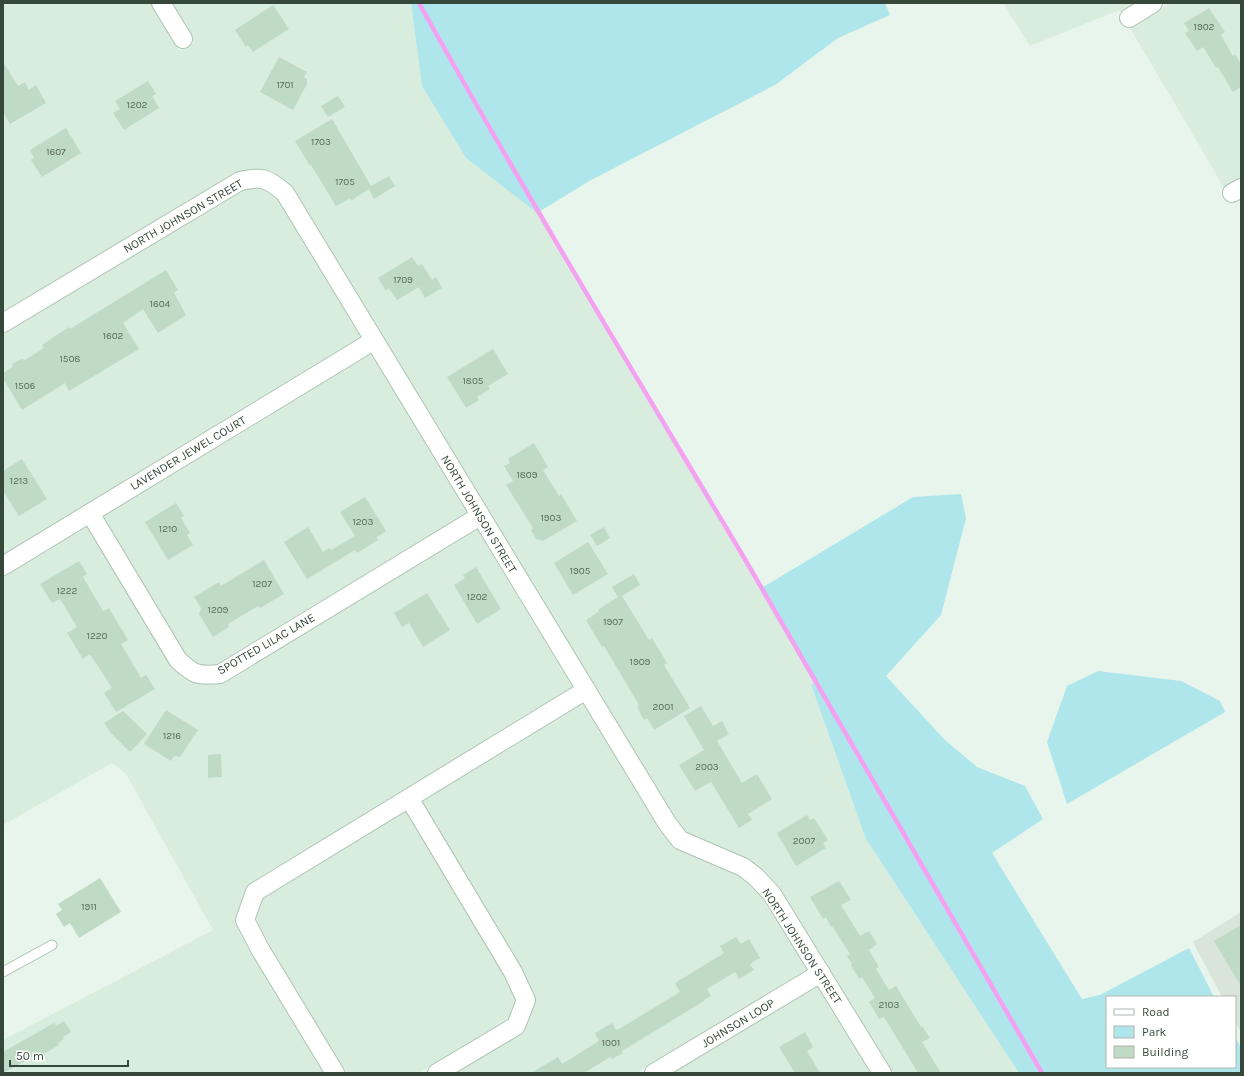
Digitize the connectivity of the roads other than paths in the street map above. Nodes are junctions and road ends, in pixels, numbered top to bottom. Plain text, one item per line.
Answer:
1 (161, 3) edge
2 (1153, 3) edge
3 (1129, 18) dead end
4 (183, 39) dead end
5 (3, 323) edge
6 (373, 341) junction
7 (90, 513) junction
8 (480, 516) junction
9 (3, 566) edge
10 (586, 690) junction
11 (409, 798) junction
12 (52, 945) dead end
13 (3, 972) edge
14 (821, 973) junction
15 (335, 1073) edge
16 (437, 1073) edge
17 (654, 1073) edge
18 (882, 1073) edge

1 - 4 street
2 - 3 street
5 - 6 street, NORTH JOHNSON STREET
6 - 7 street, LAVENDER JEWEL COURT
6 - 8 street, NORTH JOHNSON STREET
7 - 8 street, SPOTTED LILAC LANE
7 - 9 street, LAVENDER JEWEL COURT
8 - 10 street, NORTH JOHNSON STREET
10 - 11 street
10 - 14 street, NORTH JOHNSON STREET
11 - 15 street
11 - 16 street
12 - 13 lane
14 - 17 street, JOHNSON LOOP
14 - 18 street, NORTH JOHNSON STREET

